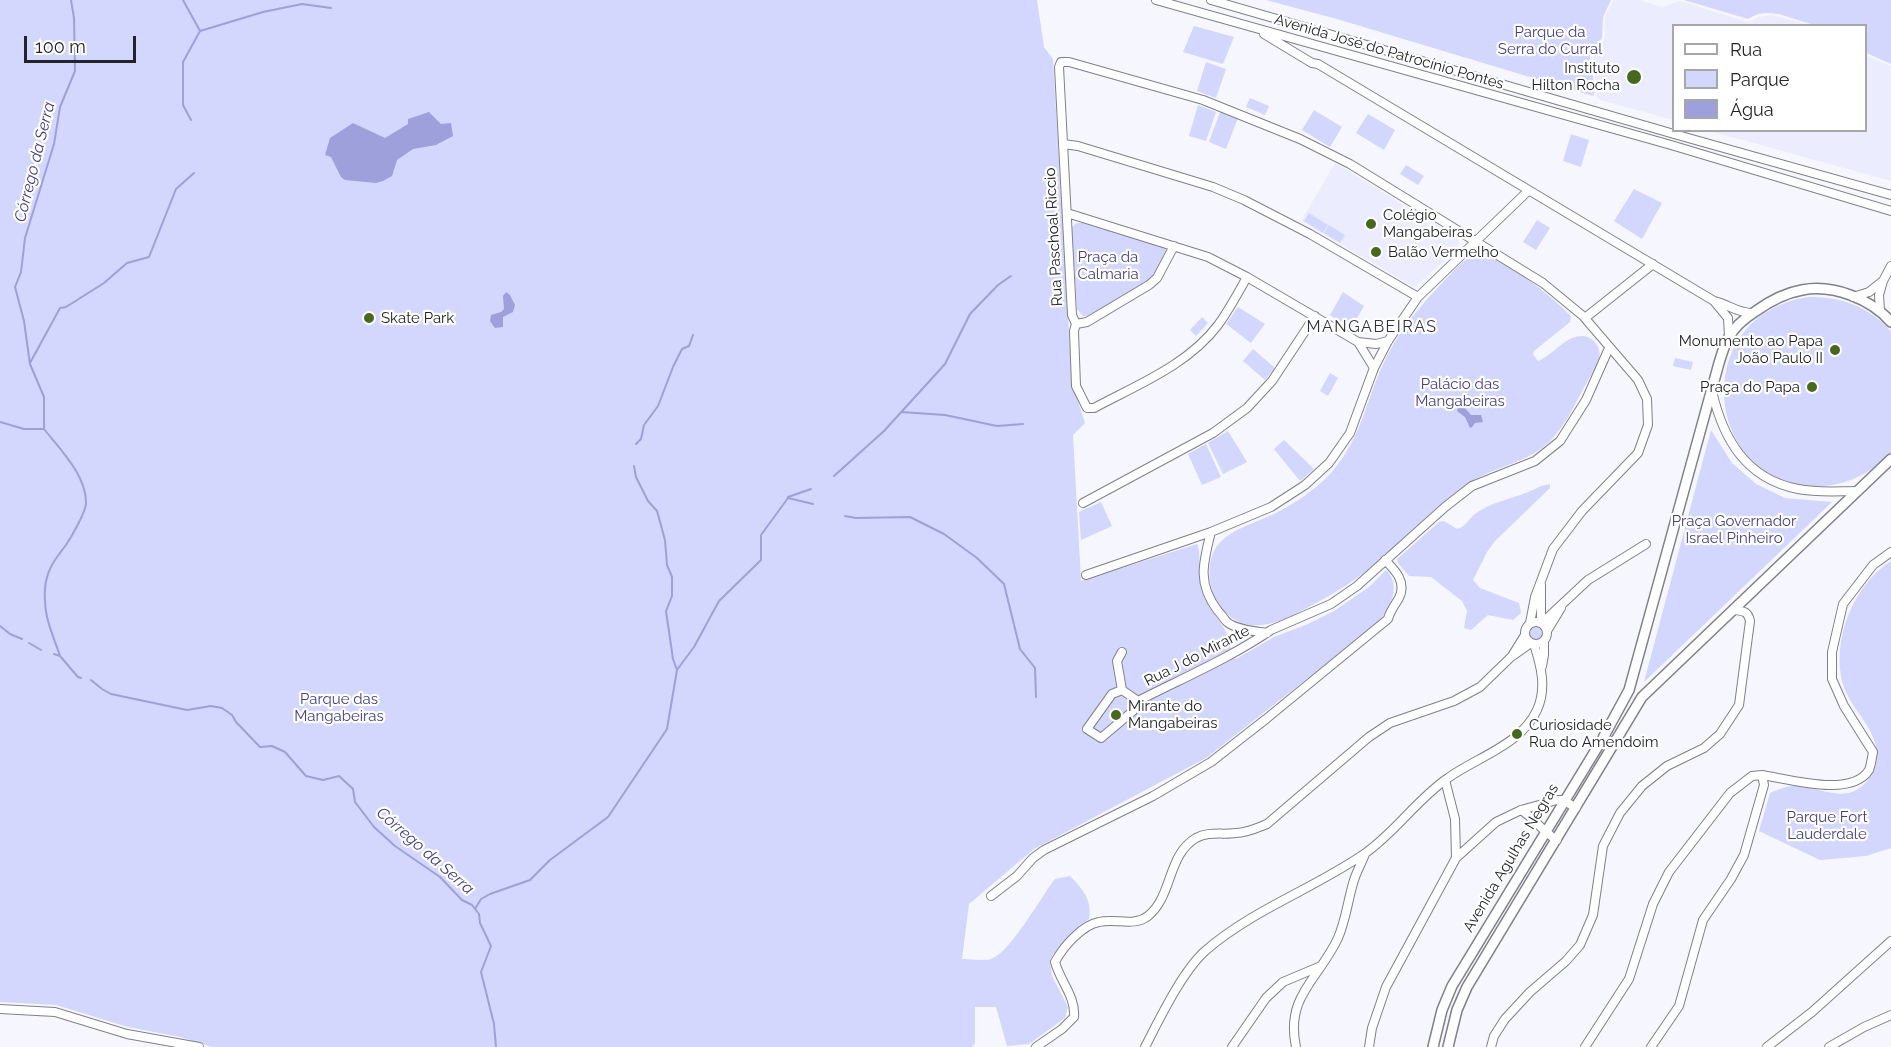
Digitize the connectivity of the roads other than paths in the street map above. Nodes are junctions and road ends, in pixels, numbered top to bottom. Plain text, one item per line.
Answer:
1 (1156, 0) edge
2 (1211, 0) edge
3 (1254, 28) junction
4 (1319, 47) junction
5 (1318, 64) junction
6 (1063, 144) junction
7 (1528, 191) junction
8 (1891, 195) edge
9 (1891, 211) edge
10 (1067, 213) junction
11 (1476, 242) junction
12 (1174, 246) junction
13 (1653, 264) junction
14 (1891, 266) edge
15 (1247, 277) junction
16 (1883, 281) junction
17 (1418, 297) junction
18 (1853, 297) junction
19 (1714, 301) junction
20 (1880, 311) junction
21 (1752, 313) junction
22 (1315, 316) junction
23 (1585, 318) junction
24 (1891, 322) edge
25 (1076, 324) junction
26 (1729, 336) junction
27 (1388, 341) junction
28 (1358, 342) junction
29 (1609, 348) junction
30 (1374, 368) junction
31 (1712, 390) junction
32 (1891, 459) edge
33 (1858, 491) junction
34 (1083, 503) dead end
35 (1211, 532) junction
36 (1646, 544) dead end
37 (1891, 552) edge
38 (1385, 560) junction
39 (1086, 575) dead end
40 (1541, 579) junction
41 (1566, 599) junction
42 (1734, 610) junction
43 (1530, 623) junction
44 (1541, 623) junction
45 (1547, 631) junction
46 (1267, 633) junction
47 (1525, 635) junction
48 (1544, 641) junction
49 (1532, 643) junction
50 (1122, 652) dead end
51 (1511, 657) junction
52 (1542, 668) junction
53 (1122, 690) junction
54 (1629, 690) junction
55 (1642, 697) junction
56 (1138, 700) junction
57 (1762, 775) junction
58 (1445, 780) junction
59 (1563, 800) junction
60 (1542, 803) junction
61 (1576, 808) junction
62 (1521, 810) junction
63 (1534, 819) junction
64 (1544, 832) junction
65 (1557, 840) junction
66 (1365, 854) junction
67 (1456, 858) junction
68 (991, 896) dead end
69 (1891, 941) edge
70 (1322, 965) junction
71 (0, 1009) edge
72 (1891, 1015) edge
73 (167, 1041) junction
74 (176, 1047) edge
75 (199, 1047) edge
76 (1036, 1047) edge
77 (1145, 1047) edge
78 (1232, 1047) edge
79 (1296, 1047) edge
80 (1369, 1047) edge
81 (1433, 1047) edge
82 (1448, 1047) edge
83 (1491, 1047) edge
84 (1585, 1047) edge
85 (1651, 1047) edge
86 (1767, 1047) edge
87 (1829, 1047) edge

1 - 3 street, Avenida José do Patrocínio Pontes
2 - 8 street, Avenida José do Patrocínio Pontes
3 - 4 street, Avenida José do Patrocínio Pontes
3 - 5 street
4 - 5 street
4 - 9 street, Avenida José do Patrocínio Pontes
5 - 7 street
6 - 10 street, Rua Paschoal Riccio
6 - 11 street, Rua Paschoal Riccio
6 - 17 street
7 - 11 street
7 - 13 street
10 - 12 street
10 - 25 street, Rua Paschoal Riccio
11 - 17 street
11 - 23 street
12 - 15 street
12 - 25 street
13 - 19 street
13 - 23 street
14 - 16 street
15 - 22 street
15 - 25 street, Rua Paschoal Riccio
16 - 18 street
16 - 20 street
17 - 27 street
18 - 20 street
18 - 21 street
19 - 21 street
19 - 26 street
20 - 24 street
21 - 26 street
22 - 28 street
22 - 34 street
23 - 29 street
26 - 31 street
27 - 28 street
27 - 30 street
28 - 30 street
29 - 38 street, Rua J do Mirante
29 - 40 street
30 - 35 street
31 - 33 street
31 - 54 street
32 - 33 street
33 - 42 street
35 - 39 street
35 - 46 street
36 - 41 street
37 - 57 street
38 - 46 street, Rua J do Mirante
38 - 68 street
40 - 43 street
40 - 44 street
41 - 44 street
41 - 45 street
42 - 55 street
42 - 83 street
43 - 44 street
43 - 47 street
44 - 45 street
45 - 48 street
46 - 56 street, Rua J do Mirante
47 - 49 street
47 - 51 street
48 - 49 street
48 - 52 street
49 - 51 street
49 - 52 street
50 - 53 street
51 - 76 street
52 - 58 street
53 - 56 street
53 - 56 street
54 - 55 street
54 - 59 street, Avenida Agulhas Negras
55 - 61 street, Avenida Agulhas Negras
57 - 84 street
57 - 85 street
58 - 66 street
58 - 67 street
59 - 60 street
59 - 61 street
59 - 64 street, Avenida Agulhas Negras
60 - 62 street
60 - 63 street
61 - 65 street, Avenida Agulhas Negras
62 - 63 street
62 - 67 street
63 - 64 street
64 - 65 street
64 - 81 street, Avenida Agulhas Negras
65 - 82 street, Avenida Agulhas Negras
66 - 70 street
66 - 77 street
67 - 80 street
69 - 86 street
70 - 78 street
70 - 79 street
71 - 73 street
72 - 87 street
73 - 74 street
73 - 75 street

